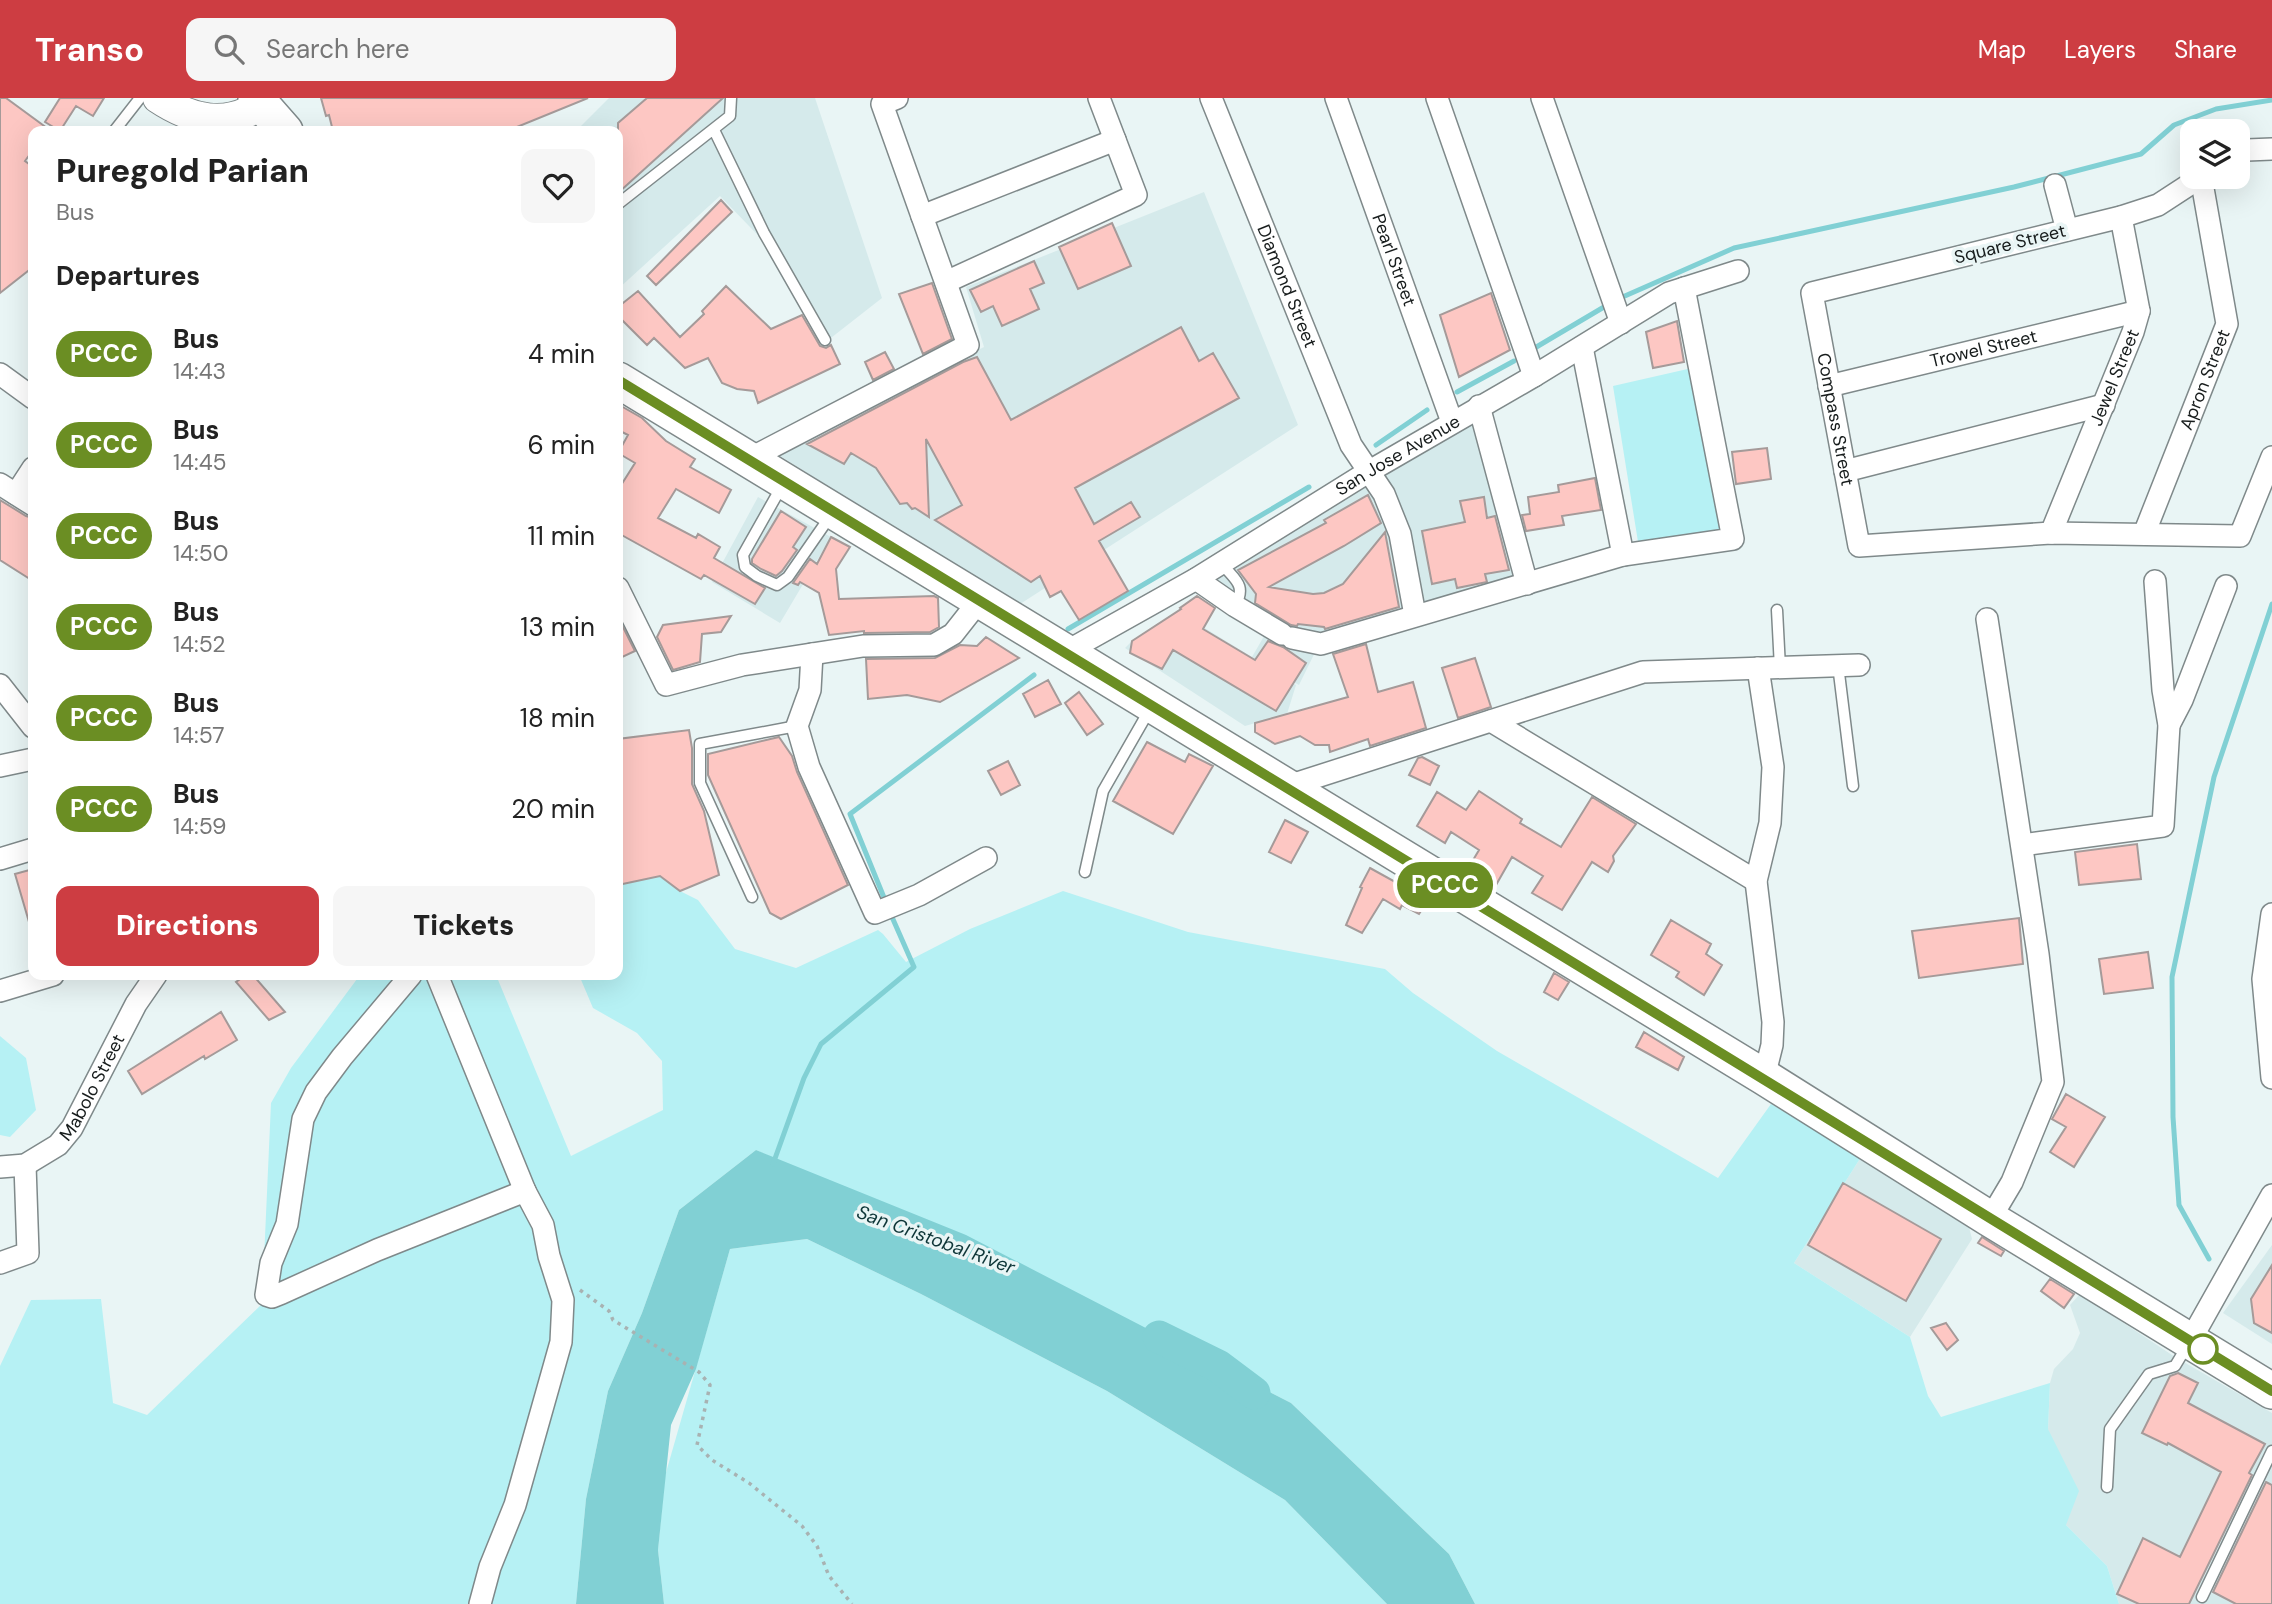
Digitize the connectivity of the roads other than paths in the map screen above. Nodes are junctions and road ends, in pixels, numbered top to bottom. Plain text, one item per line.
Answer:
1 (140, 98) edge
2 (158, 98) edge
3 (732, 98) edge
4 (897, 98) edge
5 (1099, 98) edge
6 (1211, 98) edge
7 (1336, 98) edge
8 (1437, 98) edge
9 (1542, 98) edge
10 (258, 101) edge
11 (213, 123) edge
12 (118, 126) edge
13 (280, 126) edge
14 (713, 130) junction
15 (1115, 140) junction
16 (2272, 149) edge
17 (2250, 150) edge
18 (2055, 185) dead end
19 (2183, 189) edge
20 (2203, 189) edge
21 (623, 200) edge
22 (922, 216) junction
23 (2121, 217) junction
24 (2067, 230) junction
25 (1738, 271) dead end
26 (946, 282) junction
27 (1684, 288) junction
28 (1812, 293) joint
29 (2138, 311) junction
30 (1620, 323) junction
31 (825, 340) dead end
32 (1582, 347) junction
33 (0, 374) edge
34 (1534, 376) junction
35 (623, 383) edge
36 (1829, 386) junction
37 (28, 394) edge
38 (2104, 405) junction
39 (1479, 406) junction
40 (1452, 422) junction
41 (2272, 457) edge
42 (747, 460) junction
43 (1845, 471) junction
44 (1368, 472) junction
45 (28, 476) edge
46 (784, 482) junction
47 (16, 494) edge
48 (833, 512) junction
49 (2051, 533) junction
50 (2144, 534) junction
51 (1623, 555) junction
52 (1222, 564) junction
53 (1196, 579) junction
54 (2155, 581) dead end
55 (1527, 584) junction
56 (2226, 586) dead end
57 (623, 598) edge
58 (978, 601) junction
59 (1235, 606) junction
60 (1777, 610) dead end
61 (1415, 615) junction
62 (1987, 619) dead end
63 (1064, 653) junction
64 (812, 654) junction
65 (1849, 665) joint
66 (1769, 668) junction
67 (0, 685) edge
68 (1152, 706) junction
69 (1492, 720) junction
70 (28, 721) edge
71 (2169, 725) junction
72 (797, 726) junction
73 (28, 760) edge
74 (0, 766) edge
75 (1853, 786) dead end
76 (1285, 787) junction
77 (2022, 845) junction
78 (28, 851) edge
79 (986, 858) dead end
80 (0, 859) edge
81 (1085, 872) dead end
82 (1756, 881) junction
83 (752, 897) dead end
84 (2272, 914) edge
85 (36, 980) edge
86 (153, 980) edge
87 (407, 980) edge
88 (439, 980) edge
89 (0, 991) edge
90 (1764, 1077) junction
91 (2272, 1078) edge
92 (25, 1165) junction
93 (0, 1167) edge
94 (525, 1191) junction
95 (2272, 1195) edge
96 (1990, 1219) junction
97 (0, 1263) edge
98 (2190, 1341) junction
99 (2272, 1391) edge
100 (2272, 1451) edge
101 (2107, 1487) dead end
102 (2202, 1597) dead end
103 (480, 1604) edge

1 - 12 lane
2 - 11 main road
3 - 14 lane
4 - 22 street
5 - 15 street
6 - 44 street, Diamond Street
7 - 40 street, Pearl Street
8 - 34 street
9 - 30 street
10 - 11 main road
10 - 13 highway
14 - 21 lane
14 - 31 lane
15 - 22 street
15 - 26 street
16 - 17 street
18 - 24 street
19 - 23 street, Square Street
20 - 50 street, Apron Street
22 - 26 street
23 - 24 street, Square Street
23 - 29 street, Jewel Street
24 - 28 street, Square Street
25 - 27 street, San Jose Avenue
26 - 42 street
27 - 30 street, San Jose Avenue
27 - 51 street
28 - 36 street, Compass Street
29 - 36 street, Trowel Street
29 - 38 street, Jewel Street
30 - 32 street, San Jose Avenue
32 - 34 street, San Jose Avenue
32 - 51 street
33 - 37 street
34 - 39 street, San Jose Avenue
35 - 42 highway
36 - 43 street, Compass Street
38 - 43 street
38 - 49 street, Jewel Street
39 - 40 street, San Jose Avenue
39 - 55 street
40 - 44 street, San Jose Avenue
41 - 50 street
42 - 46 highway
43 - 49 street, Compass Street
44 - 52 street, San Jose Avenue
44 - 61 street, Diamond Street
45 - 47 street
46 - 48 highway
46 - 48 lane
48 - 58 highway
49 - 50 street
51 - 55 street
52 - 53 street, San Jose Avenue
52 - 59 lane
53 - 59 street
53 - 63 street, San Jose Avenue
54 - 71 street
55 - 61 street
56 - 71 street
57 - 64 street
58 - 63 highway
58 - 64 street
59 - 61 street
60 - 66 lane
62 - 77 street
63 - 68 highway
64 - 72 street
65 - 66 street
65 - 75 lane
66 - 69 street
66 - 82 street
67 - 70 street
68 - 76 highway
68 - 81 lane
69 - 76 street
69 - 82 street
71 - 77 street
72 - 79 street
72 - 83 lane
73 - 74 street
76 - 90 highway
77 - 96 street
78 - 80 street
82 - 90 street
84 - 91 street
85 - 89 street
86 - 92 street, Mabolo Street
87 - 94 street
88 - 94 street
90 - 96 highway
92 - 93 street, Mabolo Street
92 - 97 street
94 - 103 street
95 - 98 street
96 - 98 highway
98 - 99 highway
98 - 101 lane
100 - 102 lane

